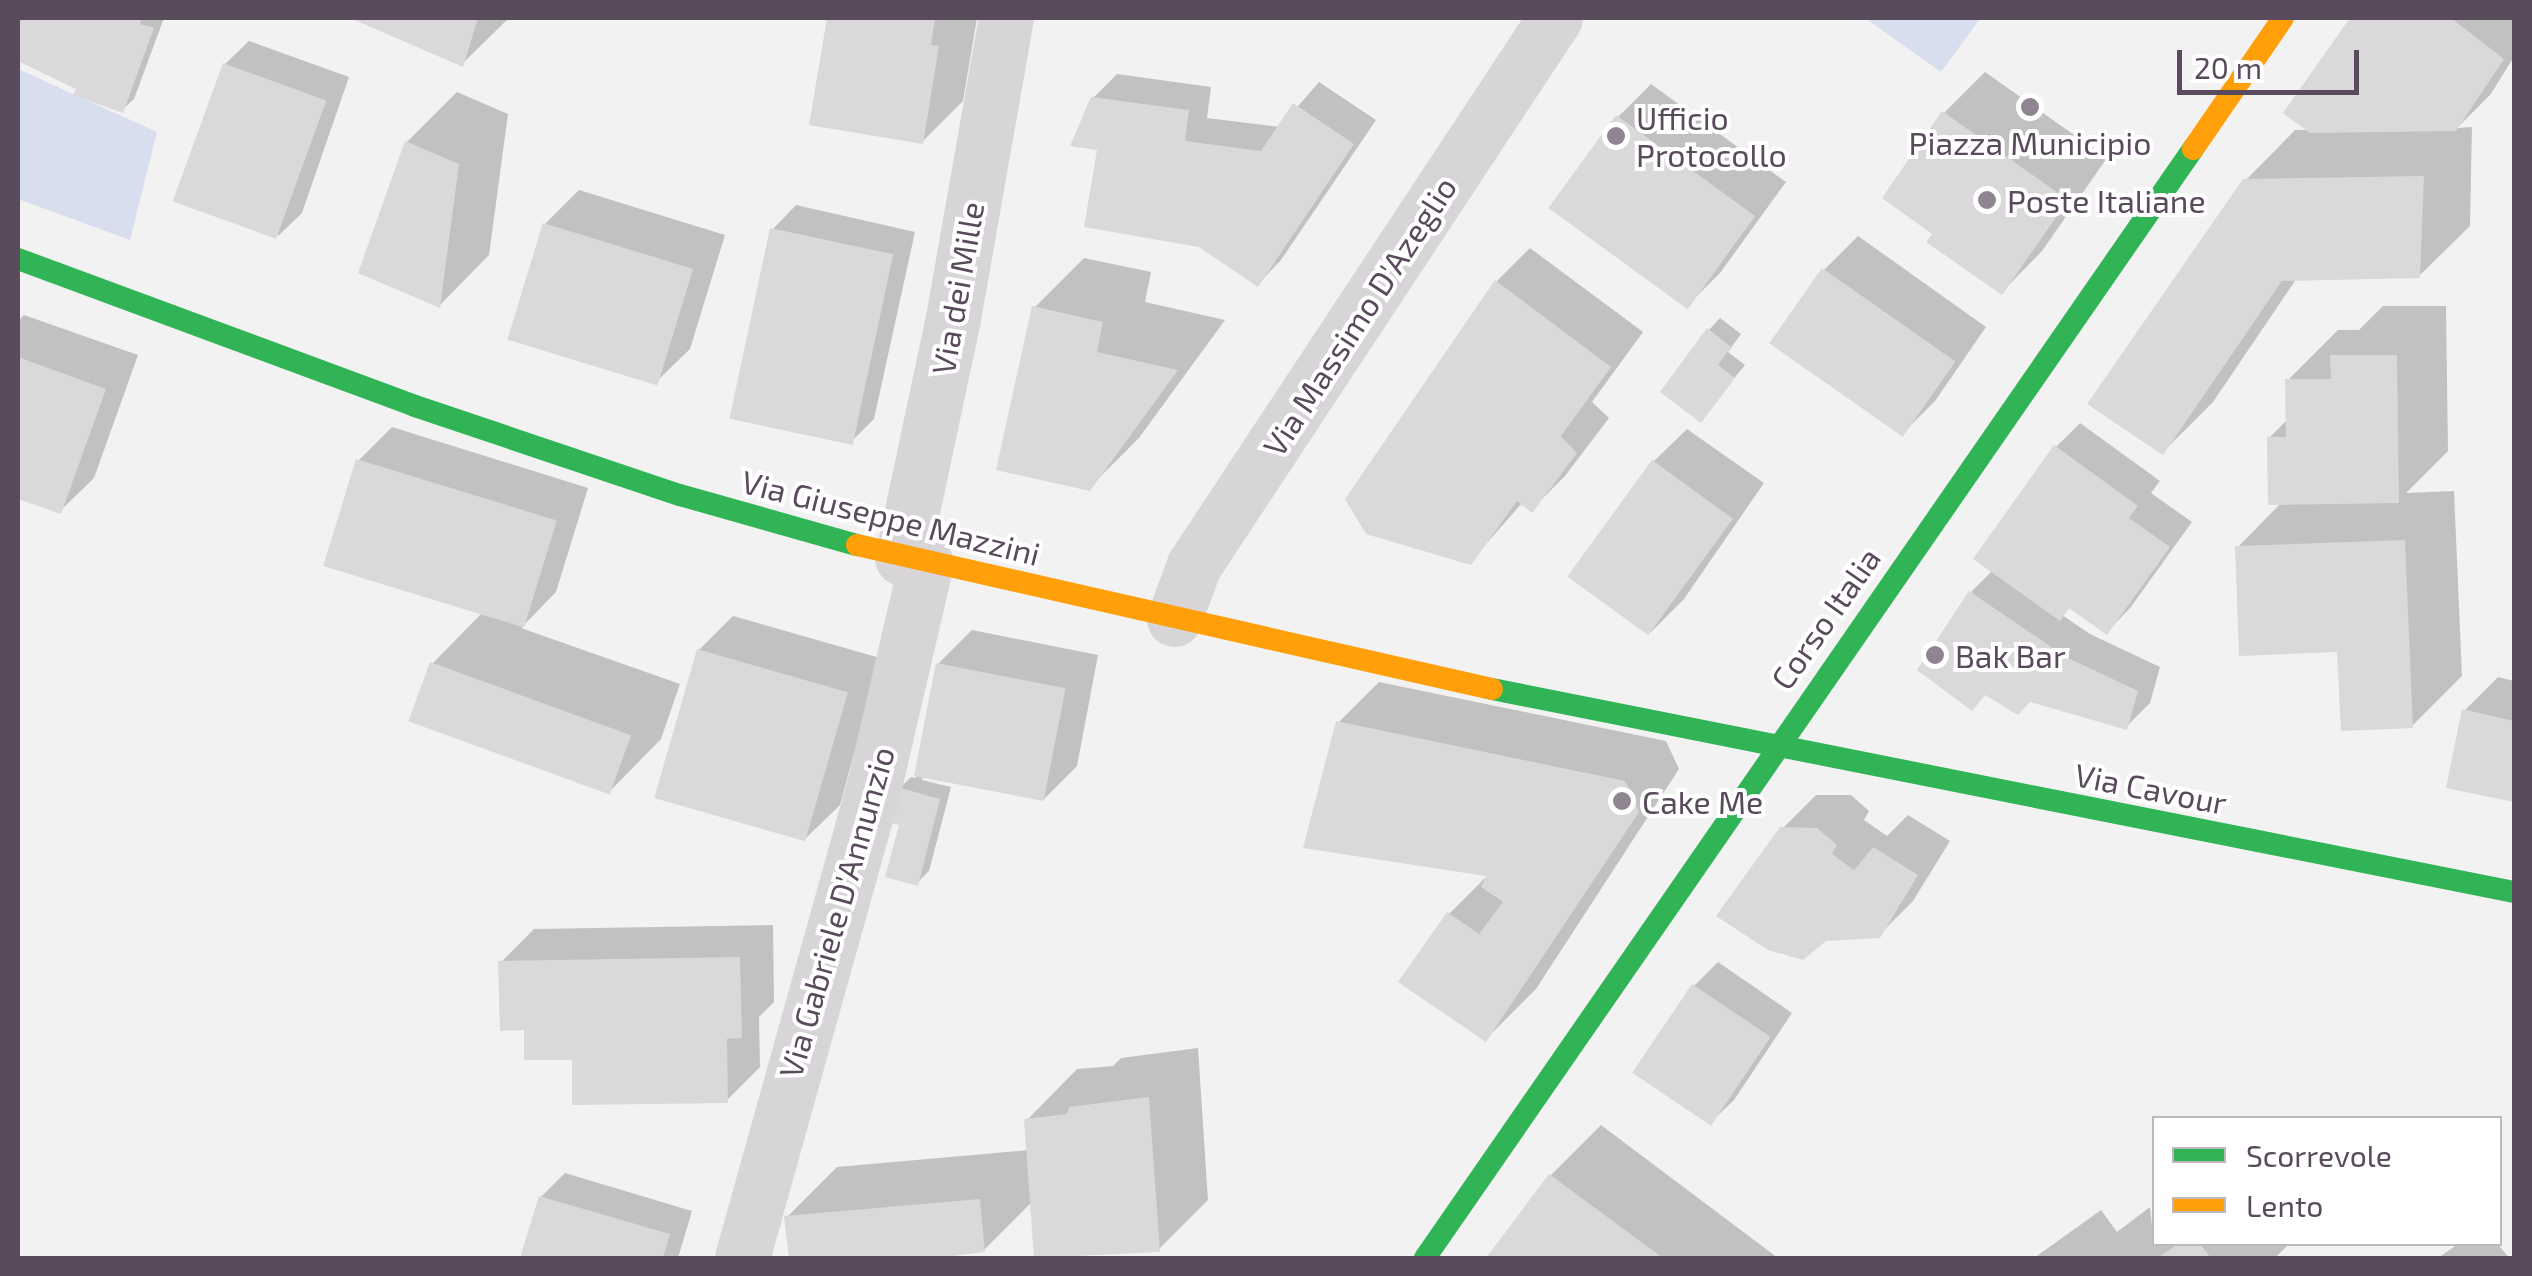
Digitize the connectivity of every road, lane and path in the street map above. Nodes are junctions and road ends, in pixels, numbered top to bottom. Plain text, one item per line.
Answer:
1 (1006, 18) edge
2 (1555, 18) edge
3 (2283, 18) edge
4 (18, 258) edge
5 (914, 561) junction
6 (1174, 619) junction
7 (1775, 746) junction
8 (2514, 892) edge
9 (742, 1258) edge
10 (1425, 1258) edge

1 - 5 street, Via dei Mille
2 - 6 street, Via Massimo D'Azeglio
3 - 7 street, Corso Italia
4 - 5 street, Via Giuseppe Mazzini
5 - 6 street, Via Giuseppe Mazzini
5 - 9 street, Via Gabriele D'Annunzio
6 - 7 street, Via Giuseppe Mazzini
7 - 8 street, Via Cavour
7 - 10 street, Corso Italia

